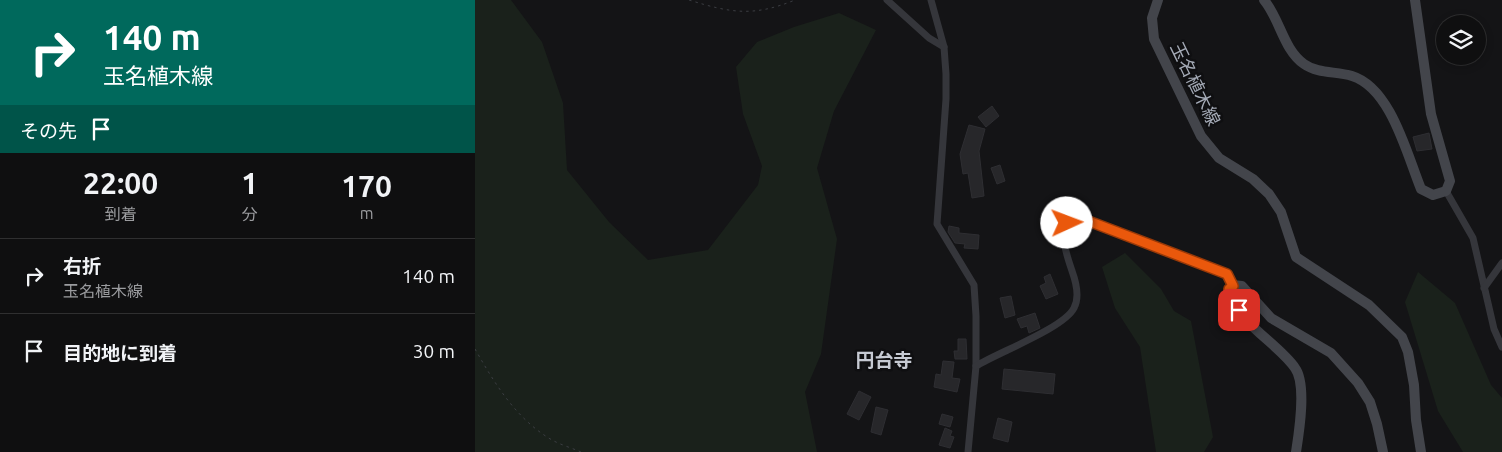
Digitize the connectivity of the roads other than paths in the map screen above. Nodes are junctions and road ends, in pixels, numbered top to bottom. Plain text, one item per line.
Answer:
1 (887, 0) edge
2 (931, 0) edge
3 (1158, 0) edge
4 (1264, 0) edge
5 (1415, 0) edge
6 (944, 47) junction
7 (1446, 191) junction
8 (1502, 263) edge
9 (1233, 286) junction
10 (1484, 288) junction
11 (1502, 347) edge
12 (976, 366) junction
13 (968, 452) edge
14 (1296, 452) edge
15 (1383, 452) edge
16 (1421, 452) edge

1 - 6 street
2 - 6 street
3 - 16 main road, 玉名植木線
4 - 7 main road
5 - 7 main road
6 - 12 street
7 - 10 street
8 - 10 street
9 - 12 street
9 - 14 main road
9 - 15 main road
10 - 11 street
12 - 13 street

